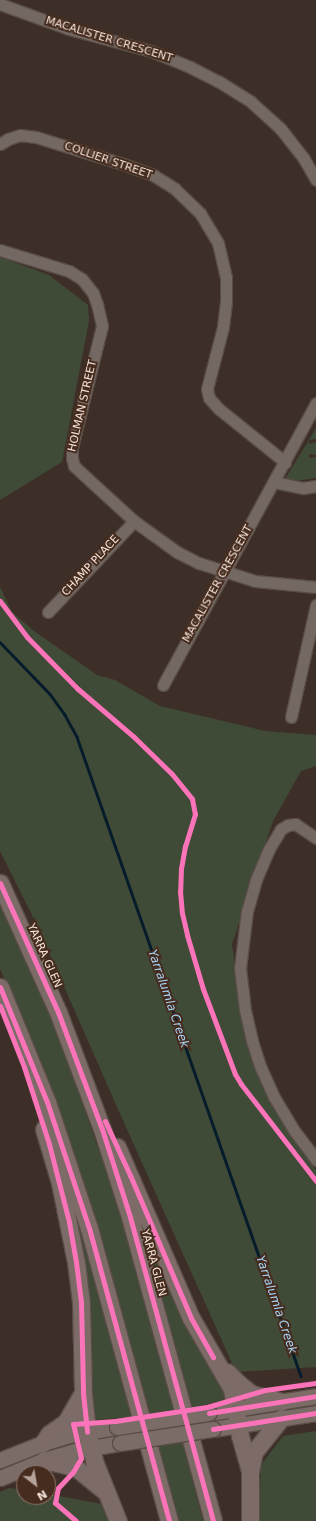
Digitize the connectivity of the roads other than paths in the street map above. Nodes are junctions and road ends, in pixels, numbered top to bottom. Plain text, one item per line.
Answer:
1 (0, 4) edge
2 (0, 144) edge
3 (316, 180) edge
4 (0, 250) edge
5 (316, 403) edge
6 (314, 416) edge
7 (285, 462) junction
8 (274, 482) junction
9 (316, 486) edge
10 (134, 521) junction
11 (225, 572) junction
12 (316, 587) edge
13 (316, 605) edge
14 (48, 612) dead end
15 (163, 685) dead end
16 (291, 717) dead end
17 (316, 838) edge
18 (0, 883) edge
19 (0, 987) edge
20 (0, 1006) edge
21 (76, 1057) junction
22 (316, 1160) edge
23 (213, 1357) junction
24 (83, 1393) junction
25 (316, 1396) edge
26 (281, 1410) junction
27 (316, 1413) edge
28 (237, 1417) junction
29 (89, 1440) junction
30 (43, 1443) junction
31 (0, 1460) edge
32 (44, 1460) junction
33 (250, 1472) junction
34 (0, 1478) edge
35 (106, 1492) junction
36 (118, 1521) edge
37 (168, 1521) edge
38 (213, 1521) edge
39 (250, 1521) edge

1 - 3 street, MACALISTER CRESCENT
2 - 7 street, COLLIER STREET
4 - 10 street, HOLMAN STREET
5 - 6 street, MACALISTER CRESCENT
6 - 7 street, MACALISTER CRESCENT
7 - 8 street, MACALISTER CRESCENT
8 - 9 street
8 - 11 street, MACALISTER CRESCENT
10 - 11 street, HOLMAN STREET
10 - 14 street, CHAMP PLACE
11 - 12 street, HOLMAN STREET
11 - 15 street, MACALISTER CRESCENT
13 - 16 street
17 - 22 street
18 - 21 highway, YARRA GLEN
19 - 37 highway
20 - 24 highway
21 - 23 highway
21 - 38 highway, YARRA GLEN
23 - 26 highway
23 - 28 highway
24 - 29 highway
24 - 30 highway
25 - 26 main road
26 - 27 main road
26 - 28 main road
26 - 33 highway
28 - 29 main road, bridge
28 - 29 main road, bridge
28 - 33 highway
29 - 30 main road
29 - 32 main road
29 - 35 highway
30 - 31 main road
32 - 34 main road
32 - 35 highway
33 - 39 highway
35 - 36 highway

